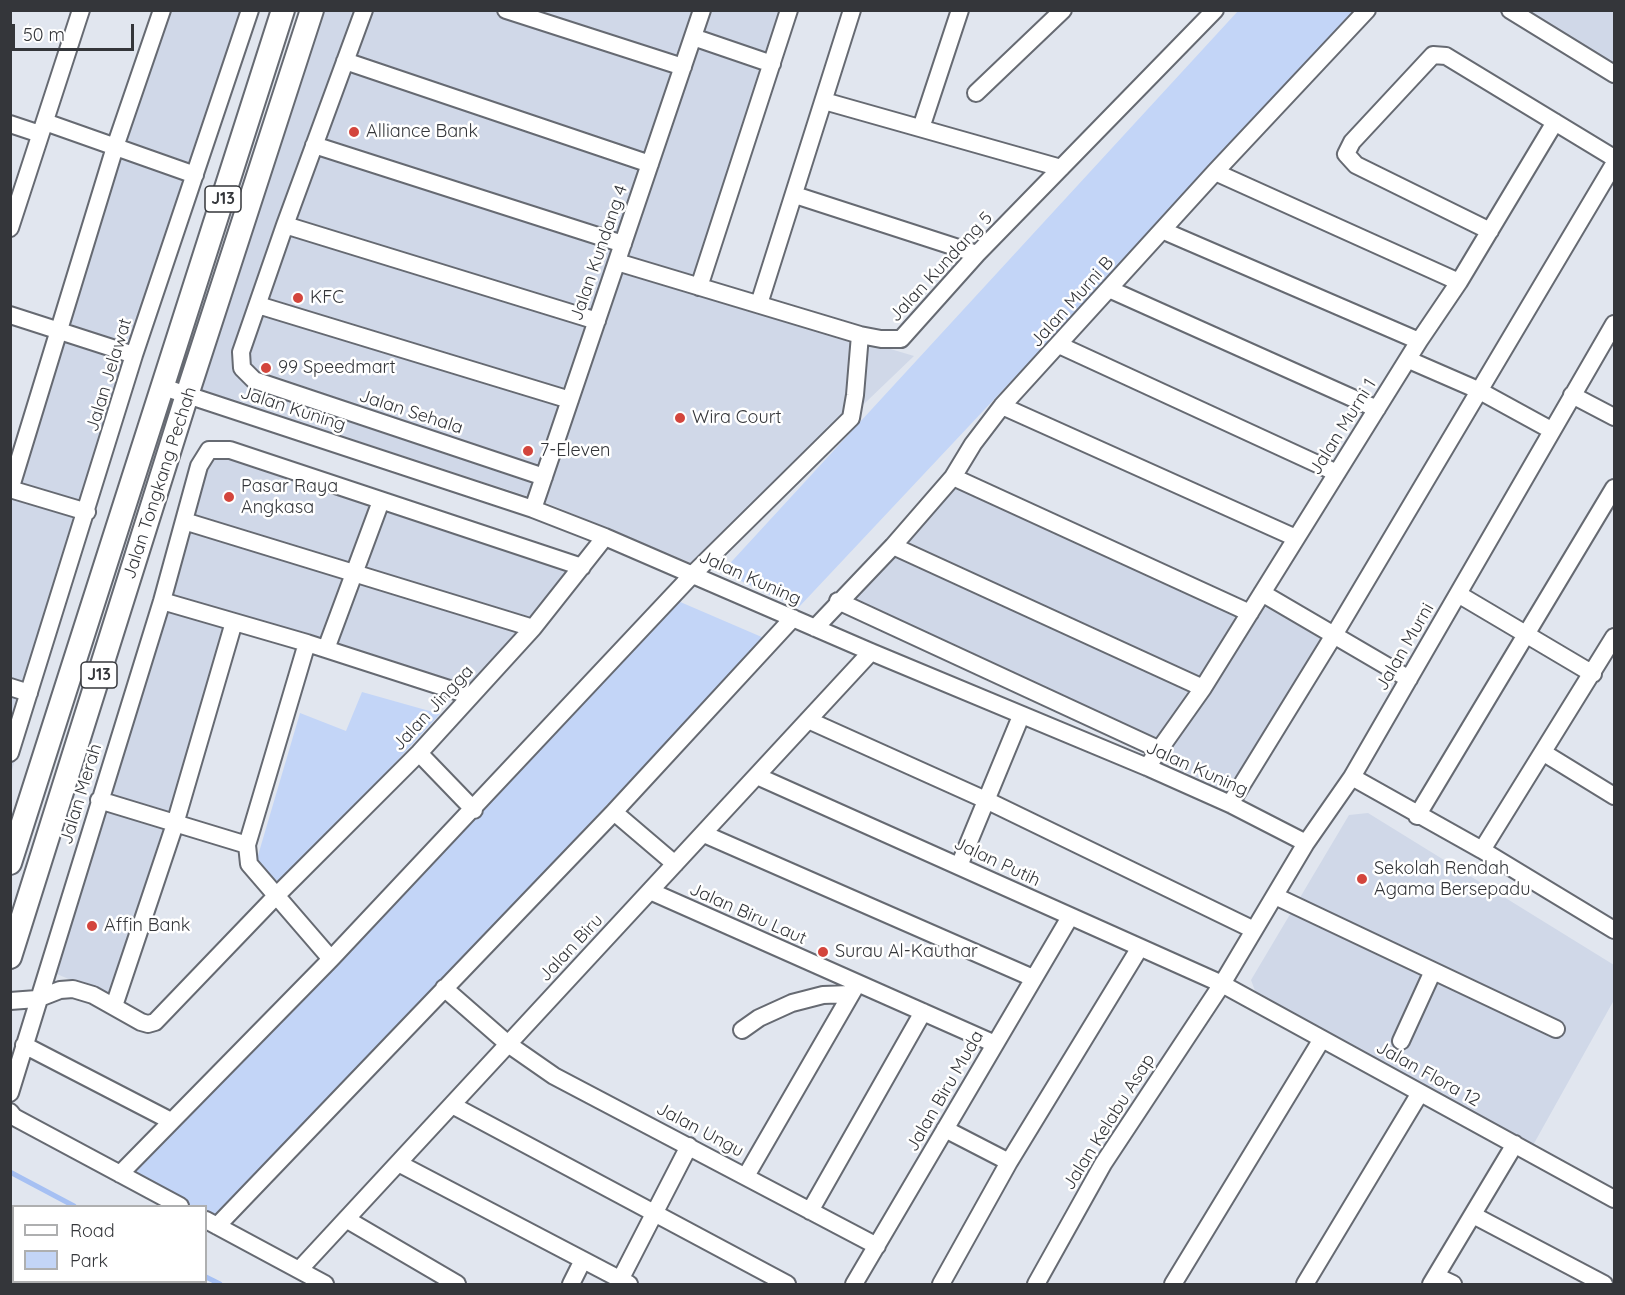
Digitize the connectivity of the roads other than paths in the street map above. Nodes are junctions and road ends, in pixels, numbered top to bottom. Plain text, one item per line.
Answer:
1 (81, 10) edge
2 (162, 10) edge
3 (249, 10) edge
4 (284, 10) edge
5 (312, 10) edge
6 (364, 10) edge
7 (506, 10) edge
8 (702, 10) edge
9 (789, 10) edge
10 (852, 10) edge
11 (960, 10) edge
12 (1063, 10) edge
13 (1215, 10) edge
14 (1367, 10) edge
15 (1510, 10) edge
16 (693, 37) junction
17 (345, 61) junction
18 (772, 64) junction
19 (683, 68) junction
20 (1614, 74) edge
21 (976, 93) dead end
22 (824, 101) junction
23 (1555, 123) junction
24 (10, 124) edge
25 (43, 128) junction
26 (921, 128) junction
27 (314, 145) junction
28 (115, 147) junction
29 (1614, 158) edge
30 (650, 164) junction
31 (1614, 164) edge
32 (1061, 168) junction
33 (1215, 172) junction
34 (195, 175) junction
35 (795, 195) junction
36 (285, 225) junction
37 (10, 228) edge
38 (1164, 231) junction
39 (1490, 231) junction
40 (623, 244) junction
41 (977, 254) junction
42 (617, 262) junction
43 (1460, 282) junction
44 (699, 287) junction
45 (1109, 289) junction
46 (759, 304) junction
47 (258, 305) junction
48 (10, 315) edge
49 (597, 321) junction
50 (1614, 324) edge
51 (59, 331) junction
52 (860, 335) junction
53 (1419, 341) junction
54 (1059, 345) junction
55 (134, 355) junction
56 (1409, 360) junction
57 (163, 387) junction
58 (1478, 390) junction
59 (187, 395) junction
60 (1572, 395) junction
61 (570, 400) junction
62 (1002, 406) junction
63 (1377, 409) junction
64 (1614, 417) edge
65 (1551, 430) junction
66 (1337, 473) junction
67 (544, 477) junction
68 (953, 477) junction
69 (1614, 488) edge
70 (11, 490) edge
71 (381, 501) junction
72 (533, 509) junction
73 (87, 512) junction
74 (184, 521) junction
75 (605, 537) junction
76 (1296, 538) junction
77 (893, 546) junction
78 (582, 567) junction
79 (355, 573) junction
80 (693, 574) junction
81 (1262, 593) junction
82 (1458, 594) junction
83 (162, 601) junction
84 (838, 602) junction
85 (1250, 613) junction
86 (793, 618) junction
87 (234, 622) junction
88 (533, 628) junction
89 (815, 628) junction
90 (1334, 635) junction
91 (1527, 635) junction
92 (1614, 637) edge
93 (307, 642) junction
94 (326, 649) junction
95 (871, 652) junction
96 (1603, 667) edge
97 (1409, 679) junction
98 (10, 687) edge
99 (1203, 688) junction
100 (29, 693) junction
101 (471, 696) junction
102 (1022, 716) junction
103 (808, 720) junction
104 (1158, 748) junction
105 (10, 753) edge
106 (419, 753) junction
107 (1544, 753) junction
108 (1147, 767) junction
109 (757, 776) junction
110 (1352, 777) junction
111 (1614, 796) edge
112 (99, 800) junction
113 (988, 801) junction
114 (1230, 804) junction
115 (474, 810) junction
116 (614, 812) junction
117 (1417, 816) junction
118 (175, 824) junction
119 (704, 834) junction
120 (1306, 843) junction
121 (247, 845) junction
122 (1482, 850) junction
123 (10, 863) edge
124 (675, 864) junction
125 (959, 866) junction
126 (650, 891) junction
127 (276, 896) junction
128 (1275, 896) junction
129 (1070, 917) junction
130 (1254, 930) junction
131 (1614, 930) edge
132 (1138, 948) junction
133 (10, 957) edge
134 (331, 959) junction
135 (1433, 971) junction
136 (1033, 978) junction
137 (1222, 984) junction
138 (444, 988) junction
139 (854, 989) junction
140 (38, 999) junction
141 (10, 1001) edge
142 (114, 1006) junction
143 (923, 1012) junction
144 (1556, 1029) dead end
145 (742, 1030) dead end
146 (1322, 1039) junction
147 (1401, 1041) dead end
148 (508, 1044) junction
149 (995, 1044) junction
150 (24, 1045) junction
151 (10, 1092) edge
152 (1420, 1093) junction
153 (452, 1105) junction
154 (10, 1112) edge
155 (171, 1122) junction
156 (945, 1129) junction
157 (1515, 1144) junction
158 (689, 1146) junction
159 (1009, 1162) junction
160 (398, 1163) junction
161 (120, 1174) junction
162 (746, 1176) junction
163 (1614, 1199) edge
164 (178, 1205) edge
165 (810, 1211) junction
166 (654, 1212) junction
167 (1473, 1215) junction
168 (346, 1220) junction
169 (211, 1223) edge
170 (877, 1246) junction
171 (583, 1260) junction
172 (299, 1270) junction
173 (1434, 1280) edge
174 (625, 1282) edge
175 (325, 1284) edge
176 (457, 1284) edge
177 (571, 1284) edge
178 (787, 1284) edge
179 (854, 1284) edge
180 (941, 1284) edge
181 (1036, 1284) edge
182 (1173, 1284) edge
183 (1305, 1284) edge
184 (1453, 1284) edge
185 (1604, 1284) edge

1 - 25 street
2 - 28 street
3 - 34 street, Jalan Jelawat
4 - 57 main road, Jalan Tongkang Pechah / J13
5 - 59 main road, Jalan Tongkang Pechah / J13
6 - 17 street, Jalan Sehala
7 - 19 street
8 - 16 street, Jalan Kundang 4
9 - 18 street
10 - 22 street
11 - 26 street
12 - 21 street
13 - 32 street, Jalan Kundang 5
14 - 33 street, Jalan Murni B
15 - 20 street
16 - 18 street
16 - 19 street, Jalan Kundang 4
17 - 27 street, Jalan Sehala
17 - 30 street
18 - 44 street
19 - 30 street, Jalan Kundang 4
22 - 26 street
22 - 35 street
23 - 29 street
23 - 39 street, Jalan Murni 1
23 - 39 street
24 - 25 street
25 - 28 street
25 - 37 street
26 - 32 street
27 - 36 street, Jalan Sehala
27 - 40 street
28 - 34 street
28 - 51 street
30 - 40 street, Jalan Kundang 4
31 - 58 street
32 - 41 street, Jalan Kundang 5
33 - 38 street, Jalan Murni B
33 - 43 street
34 - 55 street, Jalan Jelawat
35 - 41 street
35 - 46 street
36 - 47 street, Jalan Sehala
36 - 49 street
38 - 45 street, Jalan Murni B
38 - 53 street
39 - 43 street, Jalan Murni 1
40 - 42 street, Jalan Kundang 4
41 - 52 street, Jalan Kundang 5
42 - 44 street, Jalan Kundang 5
42 - 49 street, Jalan Kundang 4
43 - 53 street, Jalan Murni 1
44 - 46 street, Jalan Kundang 5
45 - 54 street, Jalan Murni B
45 - 63 street
46 - 52 street, Jalan Kundang 5
47 - 61 street
47 - 67 street, Jalan Sehala
48 - 51 street
49 - 61 street, Jalan Kundang 4
50 - 60 street, Jalan Murni
51 - 55 street
51 - 70 street
52 - 80 street
53 - 56 street, Jalan Murni 1
54 - 62 street, Jalan Murni B
54 - 66 street
55 - 73 street, Jalan Jelawat
56 - 58 street
56 - 63 street, Jalan Murni 1
57 - 59 street, Jalan Kuning
57 - 123 main road, Jalan Tongkang Pechah / J13
58 - 65 street
58 - 90 street
59 - 72 street, Jalan Kuning
59 - 133 main road, Jalan Tongkang Pechah / J13
60 - 64 street
60 - 65 street, Jalan Murni
61 - 67 street, Jalan Kundang 4
62 - 68 street, Jalan Murni B
62 - 76 street
63 - 66 street, Jalan Murni 1
65 - 82 street, Jalan Murni
66 - 76 street, Jalan Murni 1
67 - 72 street, Jalan Kundang 4
68 - 77 street, Jalan Murni B
68 - 85 street
69 - 91 street
70 - 73 street
71 - 74 street, Jalan Merah
71 - 78 street, Jalan Merah
71 - 79 street
72 - 75 street, Jalan Kuning
73 - 100 street, Jalan Jelawat
74 - 79 street
74 - 83 street, Jalan Merah
75 - 78 street, Jalan Jingga
75 - 80 street, Jalan Kuning
76 - 81 street, Jalan Murni 1
77 - 84 street, Jalan Murni B
77 - 99 street
78 - 88 street, Jalan Jingga
79 - 88 street
79 - 94 street
80 - 86 street, Jalan Kuning
80 - 115 street
81 - 85 street, Jalan Murni 1
81 - 90 street
82 - 91 street
82 - 97 street, Jalan Murni
83 - 87 street
83 - 112 street, Jalan Merah
84 - 89 street, Jalan Murni B
84 - 104 street
85 - 99 street, Jalan Murni 1
86 - 89 street, Jalan Kuning
86 - 116 street
87 - 93 street
87 - 118 street
88 - 101 street, Jalan Jingga
89 - 95 street, Jalan Kuning
90 - 97 street
90 - 114 street
91 - 96 street
91 - 117 street
92 - 96 street
93 - 94 street
93 - 121 street
94 - 101 street
95 - 102 street, Jalan Kuning
95 - 103 street, Jalan Biru
96 - 107 street
97 - 110 street, Jalan Murni
98 - 100 street
99 - 104 street, Jalan Murni 1
100 - 105 street, Jalan Jelawat
101 - 106 street, Jalan Jingga
102 - 108 street, Jalan Kuning
102 - 113 street
103 - 109 street, Jalan Biru
103 - 113 street
104 - 108 street, Jalan Murni 1
106 - 115 street
106 - 127 street, Jalan Jingga
107 - 111 street
107 - 122 street
108 - 114 street, Jalan Kuning
109 - 119 street, Jalan Biru
109 - 125 street, Jalan Putih
110 - 117 street
110 - 120 street, Jalan Murni
112 - 118 street
112 - 140 street, Jalan Merah
113 - 125 street
113 - 130 street
114 - 120 street, Jalan Kuning
115 - 134 street
116 - 124 street
116 - 138 street
117 - 122 street
118 - 121 street
118 - 142 street
119 - 124 street, Jalan Biru
119 - 136 street
120 - 128 street, Jalan Murni
121 - 127 street
122 - 131 street
124 - 126 street, Jalan Biru
125 - 129 street, Jalan Putih
126 - 139 street, Jalan Biru Laut
126 - 148 street, Jalan Biru
127 - 134 street
127 - 142 street, Jalan Jingga
128 - 130 street, Jalan Murni
128 - 135 street
129 - 132 street, Jalan Putih
129 - 136 street, Jalan Biru Muda
130 - 137 street, Jalan Murni
132 - 137 street, Jalan Putih
132 - 159 street
134 - 155 street
135 - 144 street
135 - 147 street
136 - 149 street, Jalan Biru Muda
137 - 146 street, Jalan Flora 12
137 - 181 street, Jalan Kelabu Asap
138 - 148 street, Jalan Ungu
138 - 169 street
139 - 143 street, Jalan Biru Laut
139 - 145 street
139 - 162 street
140 - 141 street, Jalan Jingga
140 - 142 street, Jalan Jingga
140 - 150 street, Jalan Merah
143 - 149 street, Jalan Biru Laut
143 - 165 street
146 - 152 street, Jalan Flora 12
146 - 182 street
148 - 153 street, Jalan Biru
148 - 158 street, Jalan Ungu
149 - 156 street, Jalan Biru Muda
150 - 151 street, Jalan Merah
150 - 155 street
152 - 157 street, Jalan Flora 12
152 - 183 street
153 - 160 street, Jalan Biru
153 - 166 street
154 - 161 street
155 - 161 street
156 - 159 street
156 - 170 street, Jalan Biru Muda
157 - 163 street, Jalan Flora 12
157 - 167 street
158 - 162 street, Jalan Ungu
158 - 166 street
159 - 180 street
160 - 168 street, Jalan Biru
160 - 171 street
161 - 164 street
162 - 165 street, Jalan Ungu
165 - 170 street, Jalan Ungu
166 - 174 street
166 - 178 street
167 - 173 street
167 - 185 street
168 - 172 street, Jalan Biru
168 - 176 street
169 - 172 street
170 - 179 street, Jalan Biru Muda
171 - 174 street
171 - 177 street
172 - 175 street
173 - 184 street

